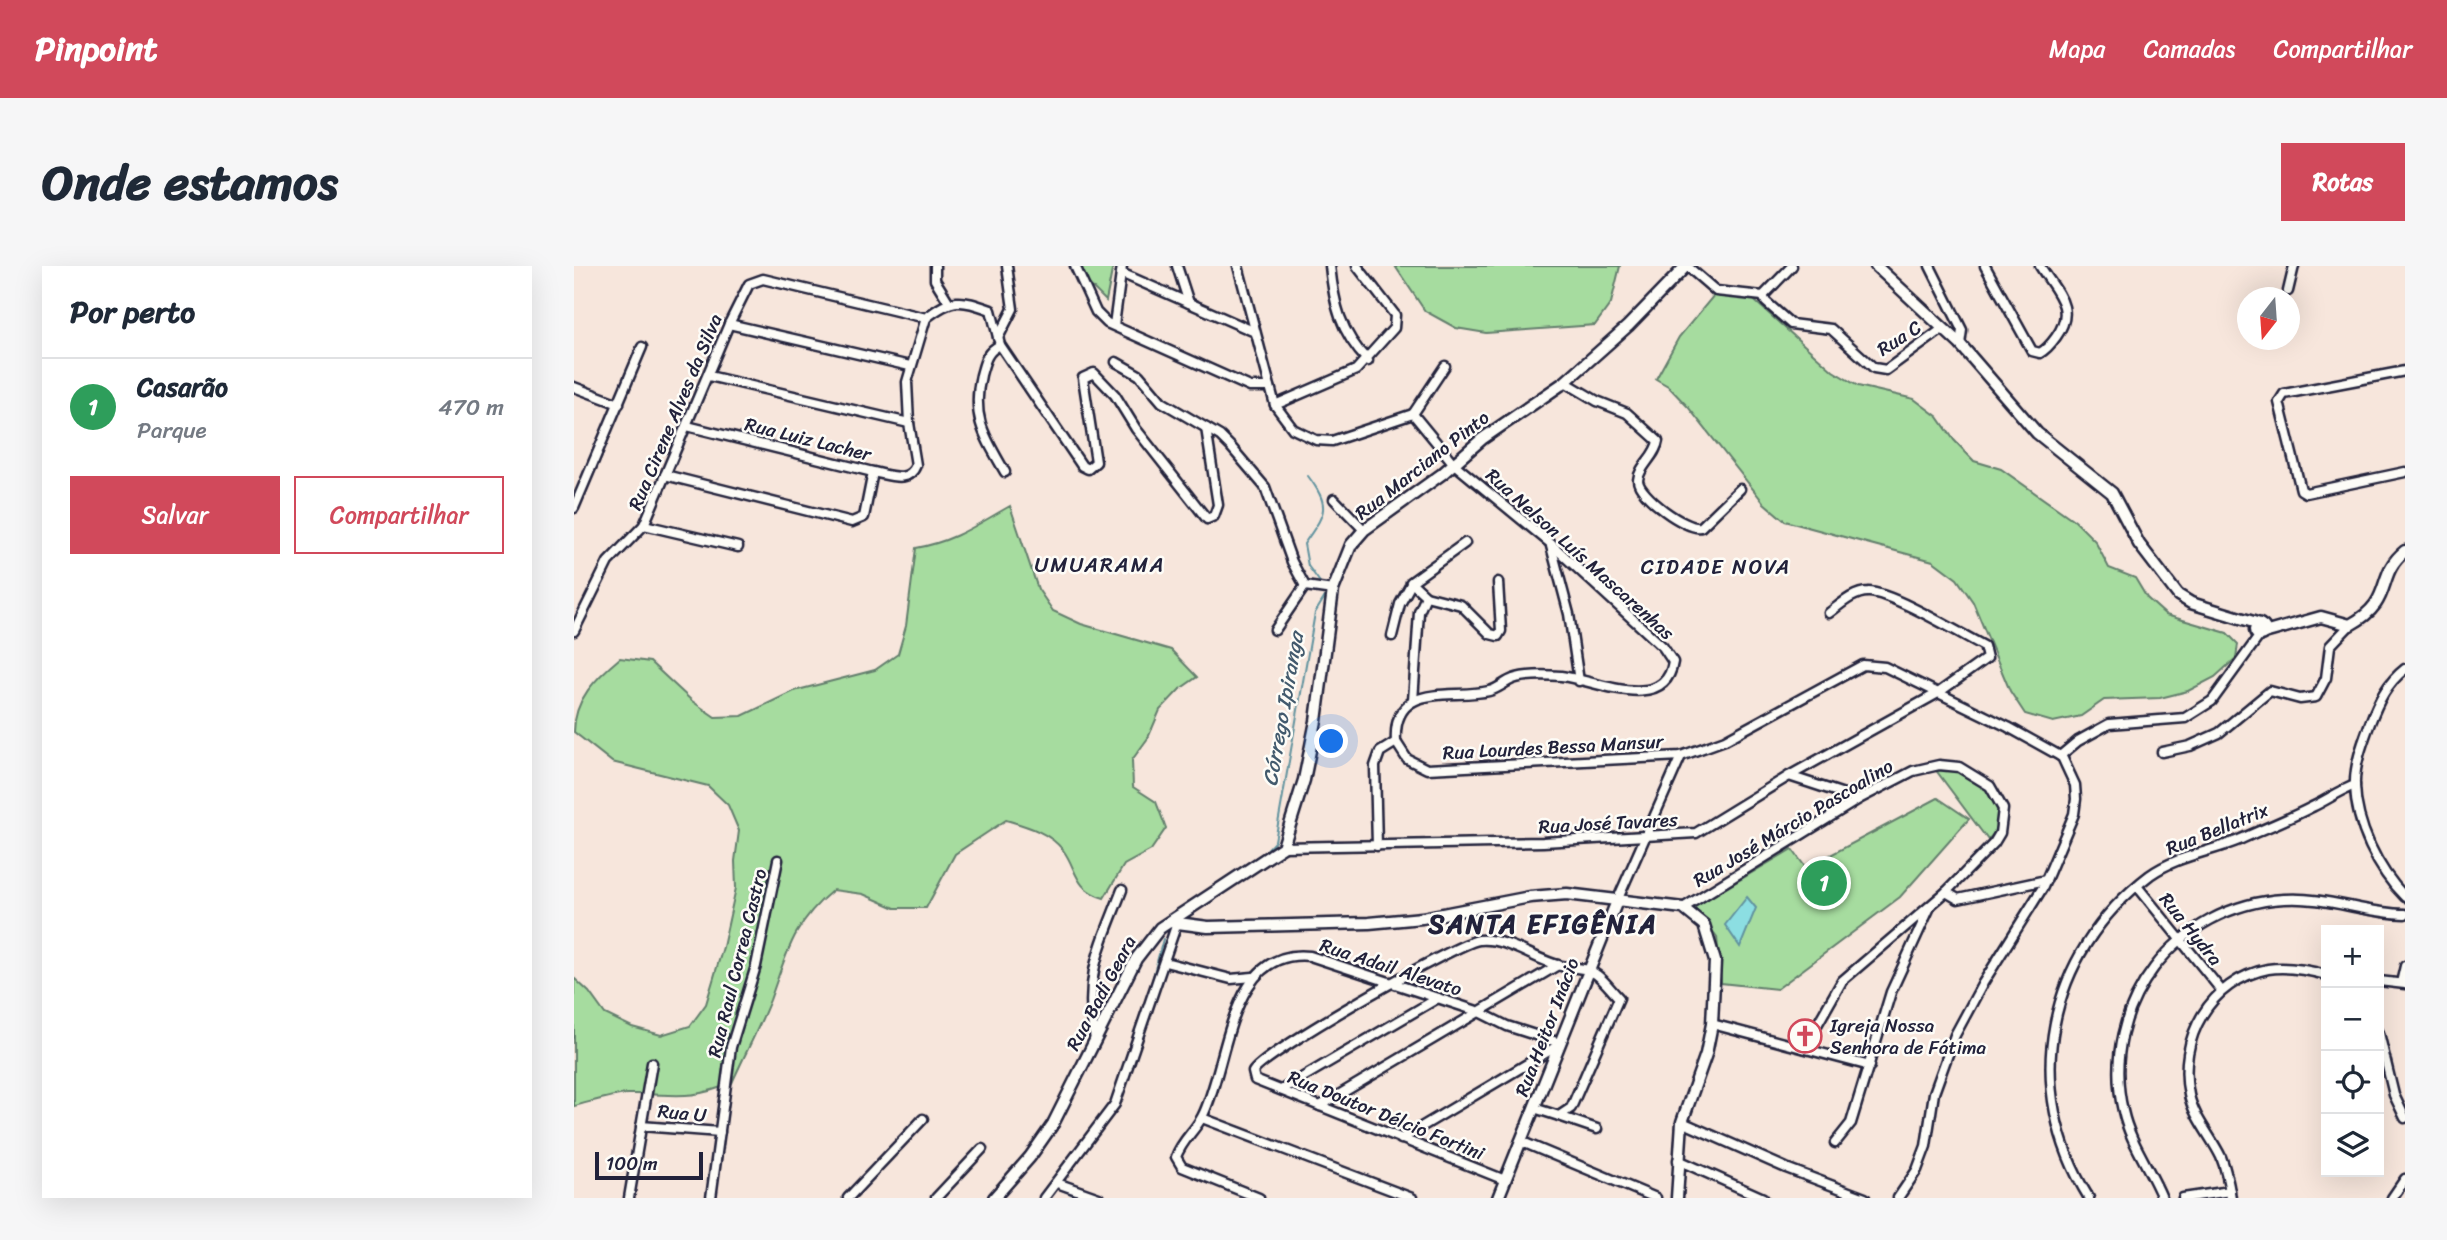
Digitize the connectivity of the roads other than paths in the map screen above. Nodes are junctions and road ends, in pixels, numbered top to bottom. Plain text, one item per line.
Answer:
1 (935, 266) edge
2 (1007, 266) edge
3 (1075, 266) edge
4 (1177, 266) edge
5 (1238, 266) edge
6 (1330, 266) edge
7 (1357, 266) edge
8 (1687, 266) edge
9 (1793, 266) edge
10 (1876, 266) edge
11 (1930, 266) edge
12 (1984, 266) edge
13 (2040, 266) edge
14 (2294, 266) edge
15 (1122, 269) edge
16 (2289, 287) edge
17 (1763, 296) junction
18 (948, 301) junction
19 (1189, 303) junction
20 (926, 318) junction
21 (729, 324) junction
22 (1114, 325) junction
23 (1941, 330) junction
24 (1255, 332) junction
25 (999, 342) junction
26 (1960, 344) junction
27 (642, 347) dead end
28 (1367, 361) junction
29 (1116, 362) dead end
30 (910, 366) junction
31 (1446, 366) dead end
32 (2405, 370) edge
33 (709, 376) junction
34 (1565, 382) junction
35 (574, 387) edge
36 (1270, 387) junction
37 (619, 404) junction
38 (1275, 405) junction
39 (1413, 414) junction
40 (909, 423) junction
41 (687, 426) junction
42 (1206, 428) junction
43 (1454, 464) junction
44 (873, 472) junction
45 (1005, 472) dead end
46 (2405, 472) edge
47 (665, 475) junction
48 (1740, 489) dead end
49 (1334, 499) dead end
50 (574, 507) edge
51 (645, 525) junction
52 (1364, 530) junction
53 (1465, 543) dead end
54 (1550, 543) junction
55 (738, 547) dead end
56 (2405, 551) edge
57 (1498, 583) dead end
58 (1411, 584) junction
59 (1305, 586) junction
60 (1331, 590) junction
61 (1426, 596) junction
62 (1829, 613) dead end
63 (2350, 625) junction
64 (2259, 629) junction
65 (1275, 630) dead end
66 (574, 631) edge
67 (1392, 636) dead end
68 (2405, 669) edge
69 (1579, 681) junction
70 (1938, 693) junction
71 (1413, 701) junction
72 (1396, 742) junction
73 (2162, 752) dead end
74 (1681, 756) junction
75 (2060, 756) junction
76 (1789, 775) junction
77 (2355, 785) junction
78 (1859, 799) junction
79 (1643, 838) junction
80 (1377, 846) junction
81 (1283, 848) junction
82 (778, 860) dead end
83 (2046, 880) junction
84 (2137, 886) junction
85 (1122, 890) dead end
86 (1947, 892) junction
87 (2404, 898) edge
88 (1617, 901) junction
89 (1931, 905) junction
90 (1683, 908) junction
91 (2405, 914) edge
92 (1174, 923) junction
93 (2178, 939) junction
94 (1164, 961) junction
95 (1558, 965) junction
96 (2405, 966) edge
97 (1587, 970) junction
98 (2321, 974) edge
99 (1253, 977) junction
100 (2384, 981) edge
101 (1394, 982) junction
102 (2403, 983) edge
103 (2221, 990) junction
104 (1438, 998) junction
105 (1477, 1011) junction
106 (1712, 1024) junction
107 (1095, 1040) junction
108 (1559, 1044) junction
109 (1804, 1048) junction
110 (2383, 1051) edge
111 (652, 1063) dead end
112 (1870, 1066) junction
113 (1281, 1090) junction
114 (1320, 1106) junction
115 (1534, 1108) junction
116 (1559, 1116) junction
117 (1202, 1118) junction
118 (2405, 1118) edge
119 (923, 1119) dead end
120 (1682, 1122) junction
121 (641, 1126) junction
122 (1597, 1129) dead end
123 (720, 1132) junction
124 (1401, 1139) junction
125 (1520, 1141) junction
126 (1835, 1143) dead end
127 (982, 1149) dead end
128 (1678, 1160) junction
129 (2405, 1179) edge
130 (1505, 1180) junction
131 (1057, 1182) junction
132 (2231, 1194) edge
133 (629, 1198) edge
134 (711, 1198) edge
135 (848, 1198) edge
136 (936, 1198) edge
137 (994, 1198) edge
138 (1044, 1198) edge
139 (1099, 1198) edge
140 (1259, 1198) edge
141 (1412, 1198) edge
142 (1498, 1198) edge
143 (1656, 1198) edge
144 (1677, 1198) edge
145 (1763, 1198) edge
146 (1865, 1198) edge
147 (1898, 1198) edge
148 (2089, 1198) edge
149 (2162, 1198) edge
150 (2183, 1198) edge
151 (2392, 1198) edge

1 - 18 street
2 - 25 street
3 - 22 street
4 - 19 street
5 - 24 street
6 - 28 street
7 - 28 street
8 - 17 street
8 - 34 street, Rua Marciano Pinto
9 - 17 street
10 - 23 street
11 - 26 street
12 - 13 street
14 - 16 street
15 - 19 street
15 - 22 street
17 - 23 street, Rua C
18 - 20 street
18 - 25 street
19 - 24 street
20 - 21 street, Rua Cirene Alves da Silva
20 - 30 street
21 - 30 street
21 - 33 street, Rua Cirene Alves da Silva
22 - 36 street
23 - 26 street
24 - 36 street
25 - 42 street
25 - 45 street
26 - 64 street
27 - 37 street
28 - 38 street
29 - 42 street
30 - 40 street
31 - 39 street
32 - 46 street
33 - 40 street
33 - 41 street, Rua Cirene Alves da Silva
34 - 43 street, Rua Marciano Pinto
34 - 48 street
35 - 37 street
36 - 38 street
37 - 50 street
38 - 39 street
39 - 43 street, Rua Nelson Luís Mascarenhas
40 - 44 street, Rua Luiz Lacher
41 - 44 street, Rua Luiz Lacher
41 - 47 street, Rua Cirene Alves da Silva
42 - 59 street
43 - 52 street, Rua Marciano Pinto
43 - 54 street, Rua Nelson Luís Mascarenhas
44 - 47 street
47 - 51 street, Rua Cirene Alves da Silva
49 - 52 street
51 - 55 street
51 - 66 street, Rua Cirene Alves da Silva
52 - 60 street, Rua Marciano Pinto
53 - 58 street
54 - 69 street
54 - 69 street, Rua Nelson Luís Mascarenhas
56 - 63 street
57 - 61 street
58 - 61 street
58 - 67 street
59 - 60 street
59 - 65 street
60 - 81 street, Rua Marciano Pinto
61 - 71 street
62 - 70 street, Rua José Tavares
63 - 64 street
63 - 73 street
64 - 75 street
68 - 77 street
69 - 71 street, Rua Nelson Luís Mascarenhas
70 - 74 street, Rua Lourdes Bessa Mansur
70 - 75 street, Rua Lourdes Bessa Mansur
70 - 76 street, Rua José Tavares
71 - 72 street
72 - 74 street, Rua Lourdes Bessa Mansur
72 - 80 street
74 - 79 street, Rua Heitor Inácio
75 - 83 street
76 - 78 street
76 - 79 street, Rua José Tavares
77 - 84 street, Rua Bellatrix
77 - 87 street
78 - 86 street, Rua José Márcio Pascoalino
78 - 90 street, Rua José Márcio Pascoalino
79 - 80 street, Rua José Tavares
79 - 88 street, Rua Heitor Inácio
80 - 81 street, Rua José Tavares
81 - 92 street, Rua Badi Geara
82 - 123 street, Rua Raul Correa Castro
83 - 86 street
83 - 147 street
84 - 93 street, Rua Hydra
84 - 148 street, Rua Bellatrix
85 - 107 street
86 - 89 street, Rua José Márcio Pascoalino
88 - 90 street
88 - 92 street
88 - 97 street, Rua Heitor Inácio
89 - 109 street, Rua José Márcio Pascoalino
89 - 112 street
90 - 106 street
91 - 93 street
92 - 94 street
92 - 107 street, Rua Badi Geara
93 - 103 street, Rua Hydra
93 - 149 street
94 - 99 street
94 - 131 street
95 - 97 street
95 - 101 street
95 - 105 street
96 - 102 street
97 - 108 street, Rua Heitor Inácio
97 - 116 street
98 - 103 street
99 - 101 street, Rua Adail Alevato
99 - 117 street
100 - 102 street
101 - 104 street, Rua Adail Alevato
101 - 113 street, Rua Doutor Délcio Fortini
103 - 132 street
104 - 105 street, Rua Adail Alevato
104 - 113 street
105 - 108 street, Rua Adail Alevato
105 - 114 street
106 - 109 street
106 - 120 street
107 - 137 street, Rua Badi Geara
108 - 115 street, Rua Heitor Inácio
108 - 124 street
109 - 112 street
110 - 118 street
111 - 121 street
112 - 126 street
113 - 114 street, Rua Doutor Délcio Fortini
114 - 124 street, Rua Doutor Délcio Fortini
115 - 116 street
115 - 125 street, Rua Heitor Inácio
116 - 122 street
117 - 140 street
117 - 141 street
119 - 135 street
120 - 128 street
120 - 146 street
121 - 123 street, Rua U
121 - 133 street
123 - 134 street, Rua Raul Correa Castro
124 - 130 street, Rua Doutor Délcio Fortini
125 - 130 street, Rua Heitor Inácio
125 - 143 street
127 - 136 street
128 - 144 street
128 - 145 street
129 - 151 street
130 - 142 street, Rua Heitor Inácio
131 - 138 street
131 - 139 street
132 - 150 street

